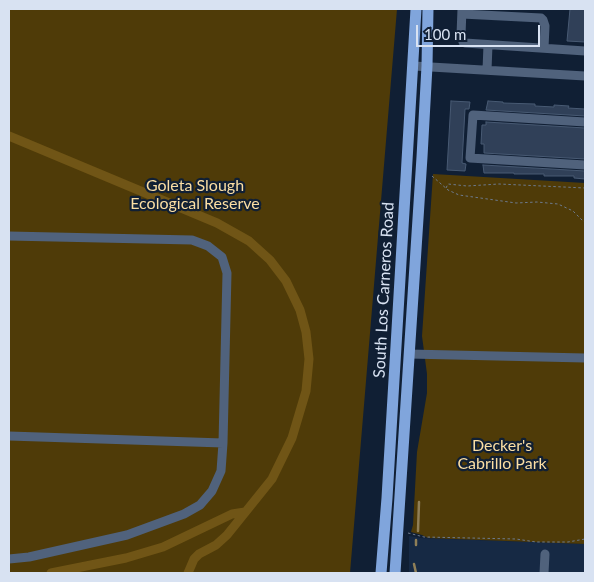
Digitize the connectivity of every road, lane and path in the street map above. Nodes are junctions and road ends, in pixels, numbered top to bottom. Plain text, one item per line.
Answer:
1 (416, 9) edge
2 (428, 9) edge
3 (462, 11) edge
4 (488, 45) junction
5 (544, 48) junction
6 (585, 50) edge
7 (414, 66) junction
8 (427, 66) junction
9 (487, 70) junction
10 (585, 76) edge
11 (585, 122) edge
12 (585, 165) edge
13 (430, 175) dead end
14 (446, 188) junction
15 (585, 188) edge
16 (585, 222) edge
17 (9, 236) edge
18 (409, 354) junction
19 (585, 358) edge
20 (9, 436) edge
21 (223, 443) junction
22 (408, 533) dead end
23 (585, 539) edge
24 (545, 554) dead end
25 (9, 559) edge
26 (380, 573) edge
27 (395, 573) edge
28 (544, 573) edge

1 - 7 main road, South Los Carneros Road
2 - 8 main road, South Los Carneros Road
3 - 4 street
3 - 5 street
4 - 5 street
4 - 9 street
5 - 6 street
7 - 8 street
7 - 26 main road, South Los Carneros Road
8 - 9 street
8 - 18 main road, South Los Carneros Road
9 - 10 street
11 - 12 street
13 - 14 path
14 - 15 path
14 - 16 path
17 - 21 street
18 - 19 street
18 - 27 main road, South Los Carneros Road
20 - 21 street
21 - 25 street
22 - 23 path
24 - 28 street

